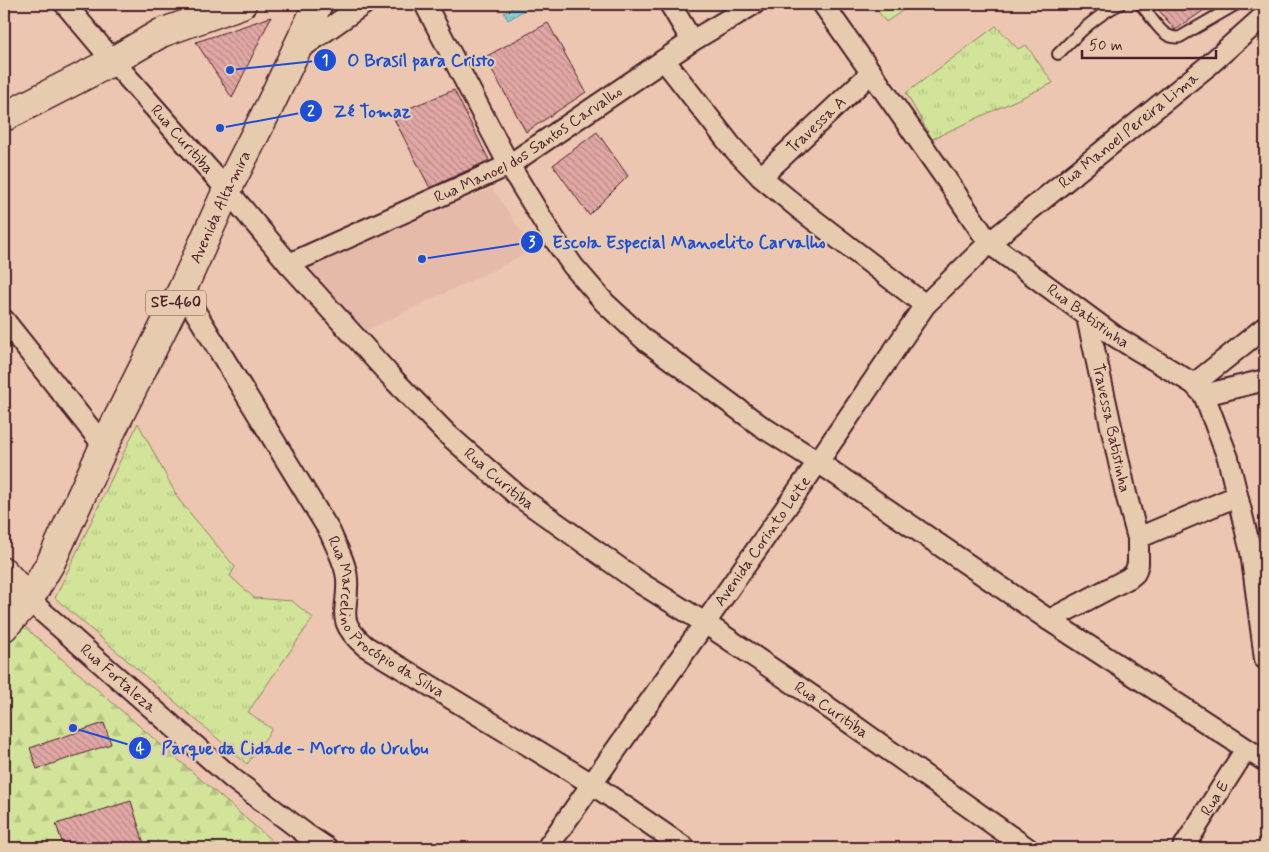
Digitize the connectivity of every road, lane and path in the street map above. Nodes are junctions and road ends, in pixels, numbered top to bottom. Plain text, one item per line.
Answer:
1 (65, 4) edge
2 (198, 4) edge
3 (242, 4) edge
4 (318, 4) edge
5 (364, 4) edge
6 (425, 4) edge
7 (670, 4) edge
8 (754, 4) edge
9 (823, 4) edge
10 (1120, 4) edge
11 (1140, 4) edge
12 (1237, 4) edge
13 (1265, 15) edge
14 (161, 33) junction
15 (692, 41) junction
16 (294, 53) junction
17 (1058, 54) dead end
18 (664, 60) junction
19 (113, 61) junction
20 (871, 73) junction
21 (4, 117) edge
22 (509, 165) junction
23 (761, 177) junction
24 (227, 190) junction
25 (989, 243) junction
26 (289, 264) junction
27 (182, 290) junction
28 (924, 305) junction
29 (1087, 317) junction
30 (4, 320) edge
31 (1265, 327) edge
32 (1265, 380) edge
33 (1199, 390) junction
34 (104, 446) junction
35 (818, 462) junction
36 (1237, 496) junction
37 (1138, 538) junction
38 (1258, 551) edge
39 (4, 572) edge
40 (29, 600) junction
41 (1049, 620) junction
42 (705, 623) junction
43 (4, 627) edge
44 (1265, 659) edge
45 (1246, 749) junction
46 (1265, 761) edge
47 (592, 784) junction
48 (328, 848) edge
49 (547, 848) edge
50 (685, 848) edge
51 (1026, 848) edge
52 (1183, 848) edge

1 - 19 street, Rua Curitiba
2 - 14 main road
3 - 14 main road
4 - 16 main road, Avenida Altamira / SE-460
5 - 16 street
6 - 22 street
7 - 15 street
8 - 15 street, Rua Manoel dos Santos Carvalho
9 - 20 street, Rua Batistinha
10 - 17 lane
11 - 12 lane
13 - 25 street, Rua Manoel Pereira Lima
14 - 19 main road
15 - 18 street, Rua Manoel dos Santos Carvalho
16 - 24 main road, Avenida Altamira / SE-460
18 - 22 street, Rua Manoel dos Santos Carvalho
18 - 23 street
19 - 21 main road
19 - 24 street, Rua Curitiba
20 - 23 street, Travessa A
20 - 25 street, Rua Batistinha
22 - 26 street, Rua Manoel dos Santos Carvalho
22 - 35 street
23 - 28 street
24 - 26 street, Rua Curitiba
24 - 27 main road, Avenida Altamira / SE-460
25 - 28 street, Avenida Corinto Leite
25 - 29 street, Rua Batistinha
26 - 42 street, Rua Curitiba
27 - 34 main road, Avenida Altamira / SE-460
27 - 47 street, Rua Marcelino Procópio da Silva
28 - 35 street, Avenida Corinto Leite
29 - 33 street, Rua Batistinha
29 - 37 street, Travessa Batistinha
30 - 34 street
31 - 33 street
32 - 33 street
33 - 36 street
34 - 40 main road, Avenida Altamira / SE-460
35 - 41 street
35 - 42 street, Avenida Corinto Leite
36 - 37 street
36 - 38 street
37 - 41 street, Travessa Batistinha
38 - 44 street
39 - 40 main road
40 - 43 main road, SE-460
40 - 48 street, Rua Fortaleza
41 - 45 street
42 - 47 street, Avenida Corinto Leite
42 - 51 street, Rua Curitiba
45 - 46 street
45 - 52 street, Rua E
47 - 49 street, Avenida Corinto Leite
47 - 50 street, Rua Marcelino Procópio da Silva

